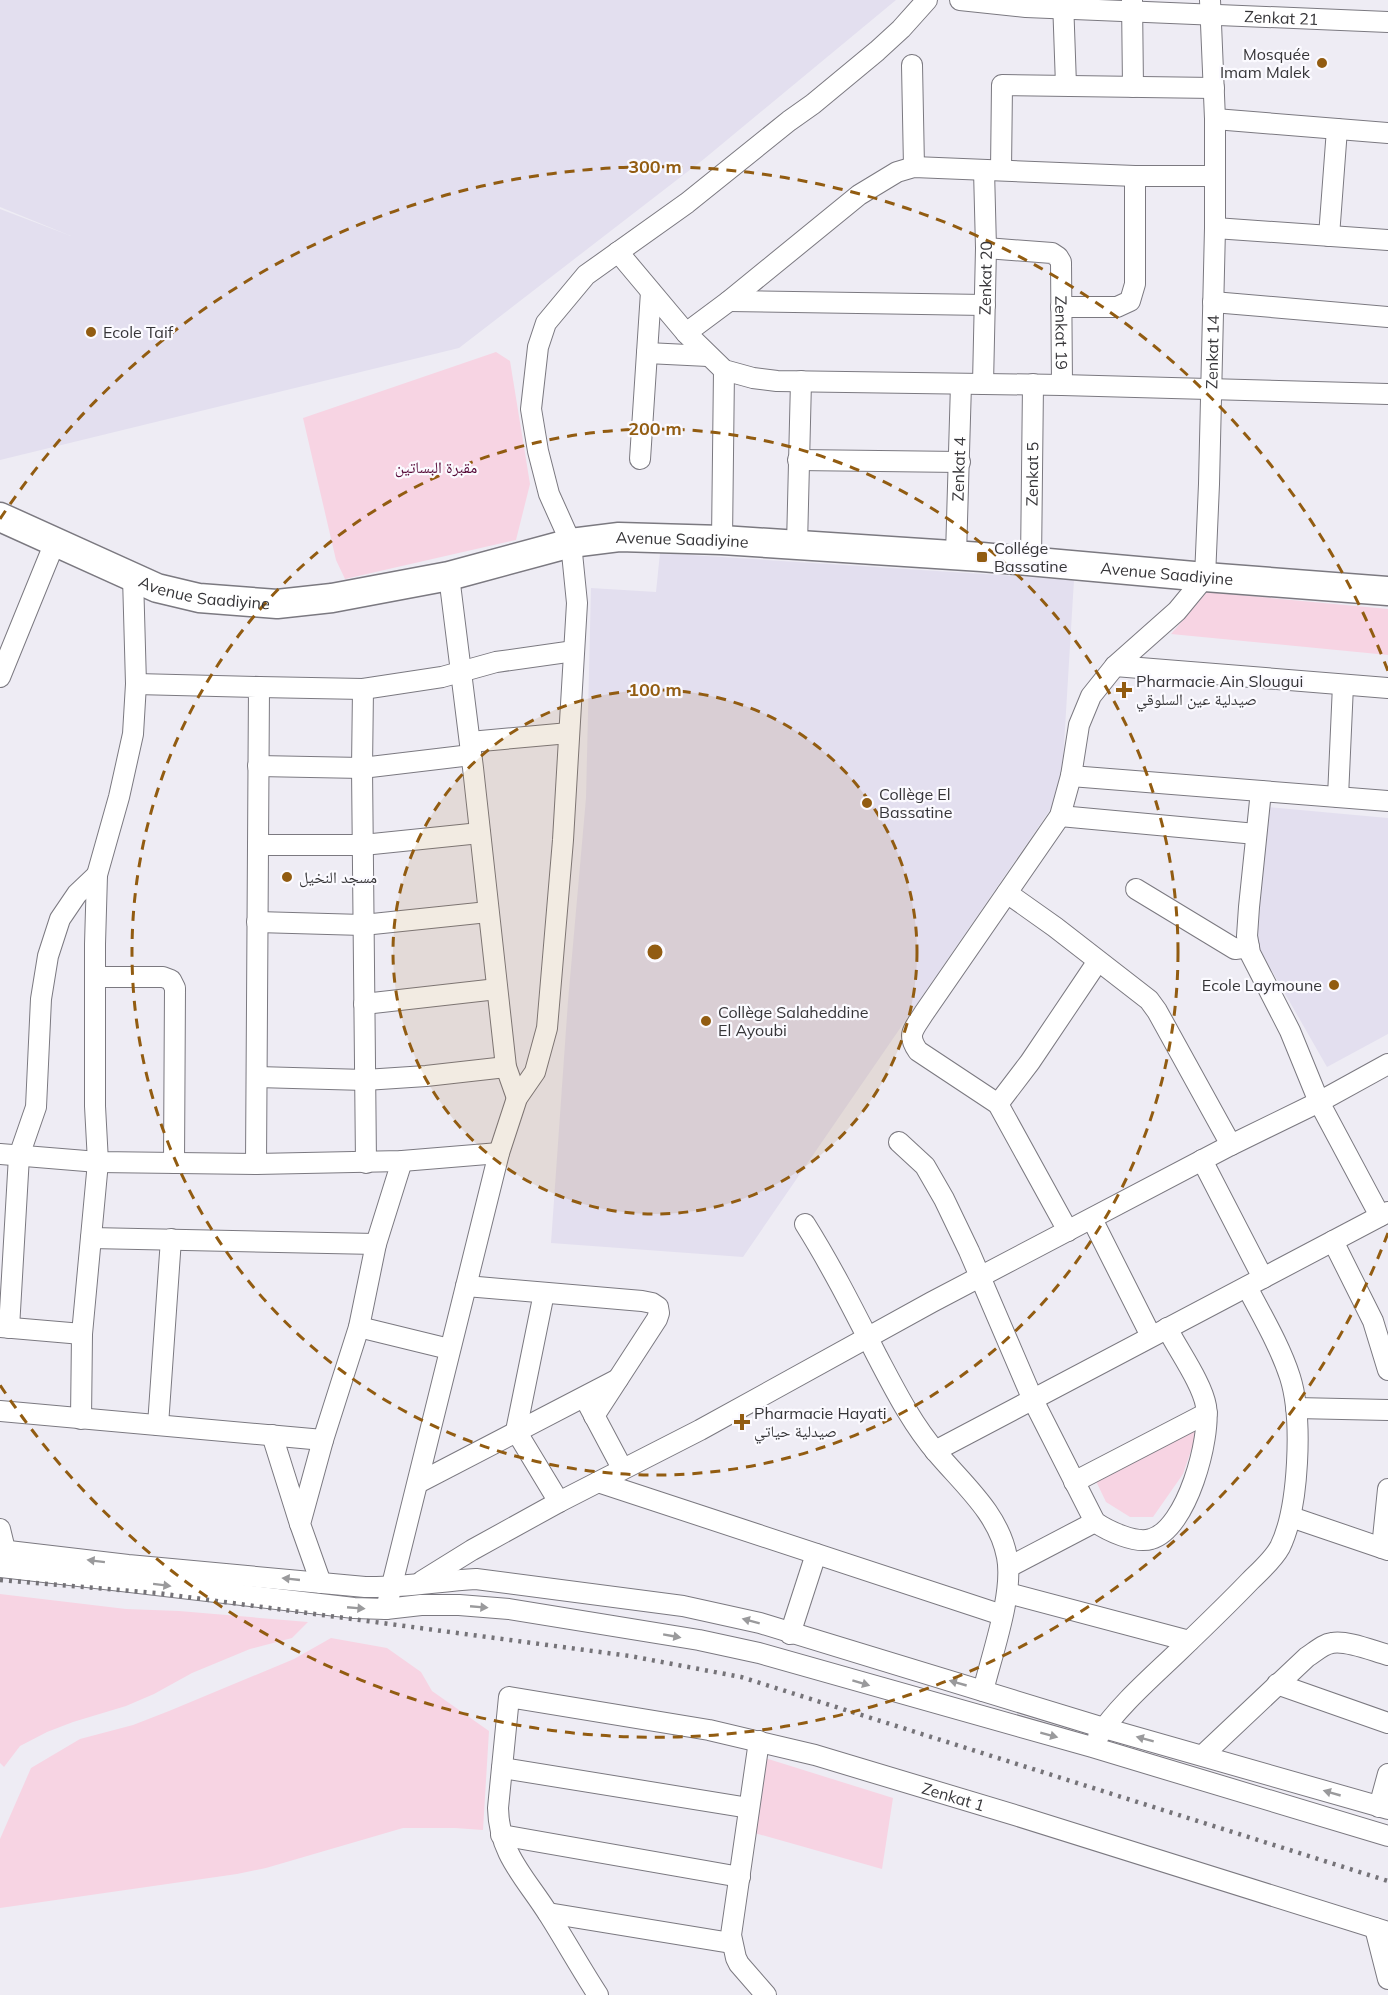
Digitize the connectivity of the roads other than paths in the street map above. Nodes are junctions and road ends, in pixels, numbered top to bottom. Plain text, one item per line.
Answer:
1 (927, 0) edge
2 (960, 0) edge
3 (1063, 4) edge
4 (1132, 5) edge
5 (1211, 7) edge
6 (1388, 22) edge
7 (912, 65) dead end
8 (1066, 85) junction
9 (1133, 87) junction
10 (1214, 88) junction
11 (1215, 119) junction
12 (1337, 129) junction
13 (1388, 134) edge
14 (914, 168) junction
15 (993, 170) junction
16 (1135, 176) junction
17 (1214, 177) junction
18 (1215, 228) junction
19 (1329, 236) junction
20 (1388, 240) edge
21 (986, 248) junction
22 (618, 252) junction
23 (651, 292) junction
24 (729, 301) junction
25 (1213, 303) junction
26 (985, 305) junction
27 (1062, 307) junction
28 (1388, 317) edge
29 (686, 333) junction
30 (647, 353) junction
31 (708, 356) junction
32 (724, 370) junction
33 (801, 381) junction
34 (961, 384) junction
35 (983, 384) junction
36 (1033, 384) junction
37 (1062, 385) junction
38 (1211, 389) junction
39 (1388, 389) edge
40 (640, 459) dead end
41 (798, 460) junction
42 (960, 462) junction
43 (0, 517) edge
44 (722, 540) junction
45 (55, 542) junction
46 (572, 543) junction
47 (797, 545) junction
48 (956, 555) junction
49 (1031, 562) junction
50 (449, 576) junction
51 (133, 577) junction
52 (1205, 577) junction
53 (1388, 591) edge
54 (574, 651) junction
55 (1115, 666) junction
56 (461, 672) junction
57 (0, 677) edge
58 (136, 684) junction
59 (1343, 685) junction
60 (259, 687) junction
61 (1388, 688) edge
62 (363, 689) junction
63 (569, 733) junction
64 (471, 748) junction
65 (258, 766) junction
66 (362, 768) junction
67 (1071, 776) junction
68 (1262, 791) junction
69 (1338, 797) junction
70 (1388, 801) edge
71 (1060, 816) junction
72 (480, 833) junction
73 (1256, 834) junction
74 (258, 845) junction
75 (363, 845) junction
76 (97, 875) junction
77 (1136, 889) dead end
78 (1007, 893) junction
79 (488, 912) junction
80 (257, 922) junction
81 (363, 925) junction
82 (1249, 947) junction
83 (1098, 961) junction
84 (94, 977) junction
85 (497, 989) junction
86 (364, 1004) junction
87 (1388, 1064) edge
88 (506, 1066) junction
89 (257, 1077) junction
90 (365, 1080) junction
91 (517, 1098) junction
92 (1319, 1102) junction
93 (998, 1104) junction
94 (899, 1142) dead end
95 (1231, 1145) junction
96 (499, 1153) junction
97 (10, 1155) edge
98 (1202, 1160) junction
99 (402, 1161) junction
100 (98, 1162) junction
101 (174, 1163) junction
102 (366, 1163) junction
103 (256, 1164) junction
104 (1384, 1214) edge
105 (1092, 1219) junction
106 (805, 1224) dead end
107 (1068, 1232) junction
108 (91, 1238) junction
109 (171, 1239) junction
110 (1333, 1241) junction
111 (376, 1244) junction
112 (980, 1277) junction
113 (1255, 1283) junction
114 (466, 1286) junction
115 (544, 1293) junction
116 (1380, 1317) edge
117 (4, 1327) edge
118 (359, 1327) junction
119 (1159, 1332) junction
120 (82, 1334) junction
121 (867, 1337) junction
122 (449, 1349) junction
123 (1388, 1370) edge
124 (618, 1379) junction
125 (584, 1396) junction
126 (1033, 1400) junction
127 (1296, 1408) junction
128 (1388, 1410) edge
129 (0, 1411) edge
130 (1206, 1413) junction
131 (594, 1416) junction
132 (81, 1419) junction
133 (158, 1425) junction
134 (516, 1431) junction
135 (272, 1435) junction
136 (323, 1440) junction
137 (935, 1451) junction
138 (622, 1468) junction
139 (598, 1482) junction
140 (1074, 1482) junction
141 (418, 1483) junction
142 (1388, 1489) edge
143 (559, 1502) junction
144 (1290, 1516) junction
145 (1095, 1522) junction
146 (300, 1524) junction
147 (0, 1529) edge
148 (1385, 1549) edge
149 (816, 1554) junction
150 (3, 1559) edge
151 (1009, 1567) junction
152 (321, 1583) junction
153 (417, 1584) junction
154 (391, 1587) junction
155 (1008, 1593) junction
156 (386, 1609) junction
157 (1002, 1615) junction
158 (790, 1634) junction
159 (1189, 1641) junction
160 (1388, 1655) edge
161 (1277, 1684) junction
162 (983, 1691) junction
163 (1388, 1723) edge
164 (1104, 1728) junction
165 (759, 1741) junction
166 (1092, 1747) junction
167 (1203, 1755) junction
168 (502, 1768) junction
169 (1388, 1774) edge
170 (749, 1808) junction
171 (1384, 1808) edge
172 (501, 1835) junction
173 (1388, 1836) edge
174 (740, 1876) junction
175 (548, 1913) junction
176 (1382, 1930) edge
177 (731, 1943) junction
178 (1388, 1978) edge
179 (602, 1994) edge
180 (766, 1995) edge

1 - 22 street
2 - 3 street, Zenkat 21
3 - 4 street, Zenkat 21
3 - 8 street
4 - 5 street, Zenkat 21
4 - 9 street
5 - 6 street, Zenkat 21
5 - 10 street, Zenkat 14
7 - 14 street
8 - 9 street
8 - 15 street, Zenkat 20
9 - 10 street
10 - 11 street, Zenkat 14
11 - 12 street
11 - 17 street, Zenkat 14
12 - 13 street
12 - 19 street
14 - 15 street
14 - 24 street
15 - 16 street
15 - 21 street, Zenkat 20
16 - 17 street
16 - 27 street
17 - 18 street, Zenkat 14
18 - 19 street
18 - 25 street, Zenkat 14
19 - 20 street
21 - 26 street, Zenkat 20
21 - 27 street, Zenkat 19
22 - 23 street
22 - 46 street
23 - 29 street
23 - 30 street
24 - 26 street
24 - 29 street
25 - 28 street
25 - 38 street, Zenkat 14
26 - 35 street, Zenkat 20
27 - 37 street, Zenkat 19
29 - 31 street
30 - 31 street
30 - 40 street
31 - 32 street
32 - 33 street
32 - 44 street
33 - 34 street
33 - 41 street
34 - 35 street
34 - 42 street, Zenkat 4
35 - 36 street
36 - 37 street
36 - 49 street, Zenkat 5
37 - 38 street
38 - 39 street
38 - 52 street, Zenkat 14
41 - 42 street
41 - 47 street
42 - 48 street, Zenkat 4
43 - 45 main road, Avenue Saadiyine
44 - 46 main road, Avenue Saadiyine
44 - 47 main road, Avenue Saadiyine
45 - 51 main road, Avenue Saadiyine
45 - 57 street
46 - 50 main road, Avenue Saadiyine
46 - 54 street
47 - 48 main road, Avenue Saadiyine
48 - 49 main road, Avenue Saadiyine
49 - 52 main road, Avenue Saadiyine
50 - 51 main road, Avenue Saadiyine
50 - 56 street
51 - 58 street
52 - 53 main road, Avenue Saadiyine
52 - 55 street
54 - 56 street
54 - 63 street
55 - 59 street
55 - 67 street
56 - 62 street
56 - 64 street
58 - 60 street
58 - 76 street
59 - 61 street
59 - 69 street
60 - 62 street
60 - 65 street
62 - 66 street
63 - 64 street
63 - 91 street
64 - 66 street
64 - 72 street
65 - 66 street
65 - 74 street
66 - 75 street
67 - 68 street
67 - 71 street
68 - 69 street
68 - 73 street
69 - 70 street
71 - 73 street
71 - 78 street
72 - 75 street
72 - 79 street
73 - 82 street
74 - 75 street
74 - 80 street
75 - 81 street
76 - 84 street
76 - 97 street
77 - 82 street
78 - 83 street
78 - 93 street
79 - 81 street
79 - 85 street
80 - 81 street
80 - 89 street
81 - 86 street
82 - 92 street
83 - 93 street
83 - 95 street
84 - 100 street
84 - 101 street
85 - 86 street
85 - 88 street
86 - 90 street
87 - 92 street
88 - 90 street
88 - 91 street
89 - 90 street
89 - 103 street
90 - 102 street
91 - 96 street
92 - 95 street
92 - 104 street
93 - 107 street
94 - 112 street
95 - 98 street
96 - 99 street
96 - 114 street
97 - 100 street
97 - 117 street
98 - 105 street
98 - 113 street
99 - 102 street
99 - 111 street
100 - 101 street
100 - 108 street
101 - 103 street
102 - 103 street
104 - 110 street
105 - 107 street
105 - 119 street
106 - 121 street
107 - 112 street
108 - 109 street
108 - 120 street
109 - 111 street
109 - 133 street
110 - 113 street
110 - 116 street
111 - 118 street
112 - 121 street
112 - 126 street
113 - 119 street
113 - 127 street
114 - 115 street
114 - 122 street
115 - 124 street
115 - 134 street
116 - 123 street
117 - 120 street
118 - 122 street
118 - 136 street
119 - 126 street
119 - 130 street
120 - 132 street
121 - 137 street
121 - 138 street
122 - 141 street
124 - 125 street
124 - 131 street
125 - 131 street
125 - 134 street
126 - 137 street
126 - 140 street
127 - 128 street
127 - 144 street
129 - 132 street
130 - 140 street
130 - 145 street
131 - 138 street
132 - 133 street
133 - 135 street
134 - 141 street
134 - 143 street
135 - 136 street
135 - 146 street
136 - 146 street
137 - 151 street
138 - 139 street
139 - 143 street
139 - 149 street
140 - 145 street
141 - 154 street
142 - 148 street
143 - 153 street
144 - 148 street
144 - 159 street
145 - 151 street
146 - 152 street
147 - 150 street
149 - 157 street
149 - 158 street
152 -> 150 street
150 -> 156 street
151 - 155 street
152 - 154 street
153 - 154 street
158 -> 153 street
154 - 156 street
155 - 157 street
155 - 159 street
156 -> 166 street
157 - 162 street
162 -> 158 street
159 - 164 street
160 - 161 street
161 - 163 street
161 - 167 street
162 - 164 street
164 - 166 street
167 -> 164 street
165 - 168 street, Zenkat 1
165 - 170 street
165 - 176 street, Zenkat 1
166 - 173 street
171 -> 167 street
168 - 170 street
168 - 172 street
169 - 171 street
170 - 174 street
172 - 174 street
172 - 175 street
174 - 177 street
175 - 177 street
175 - 179 street
176 - 178 street
177 - 180 street

